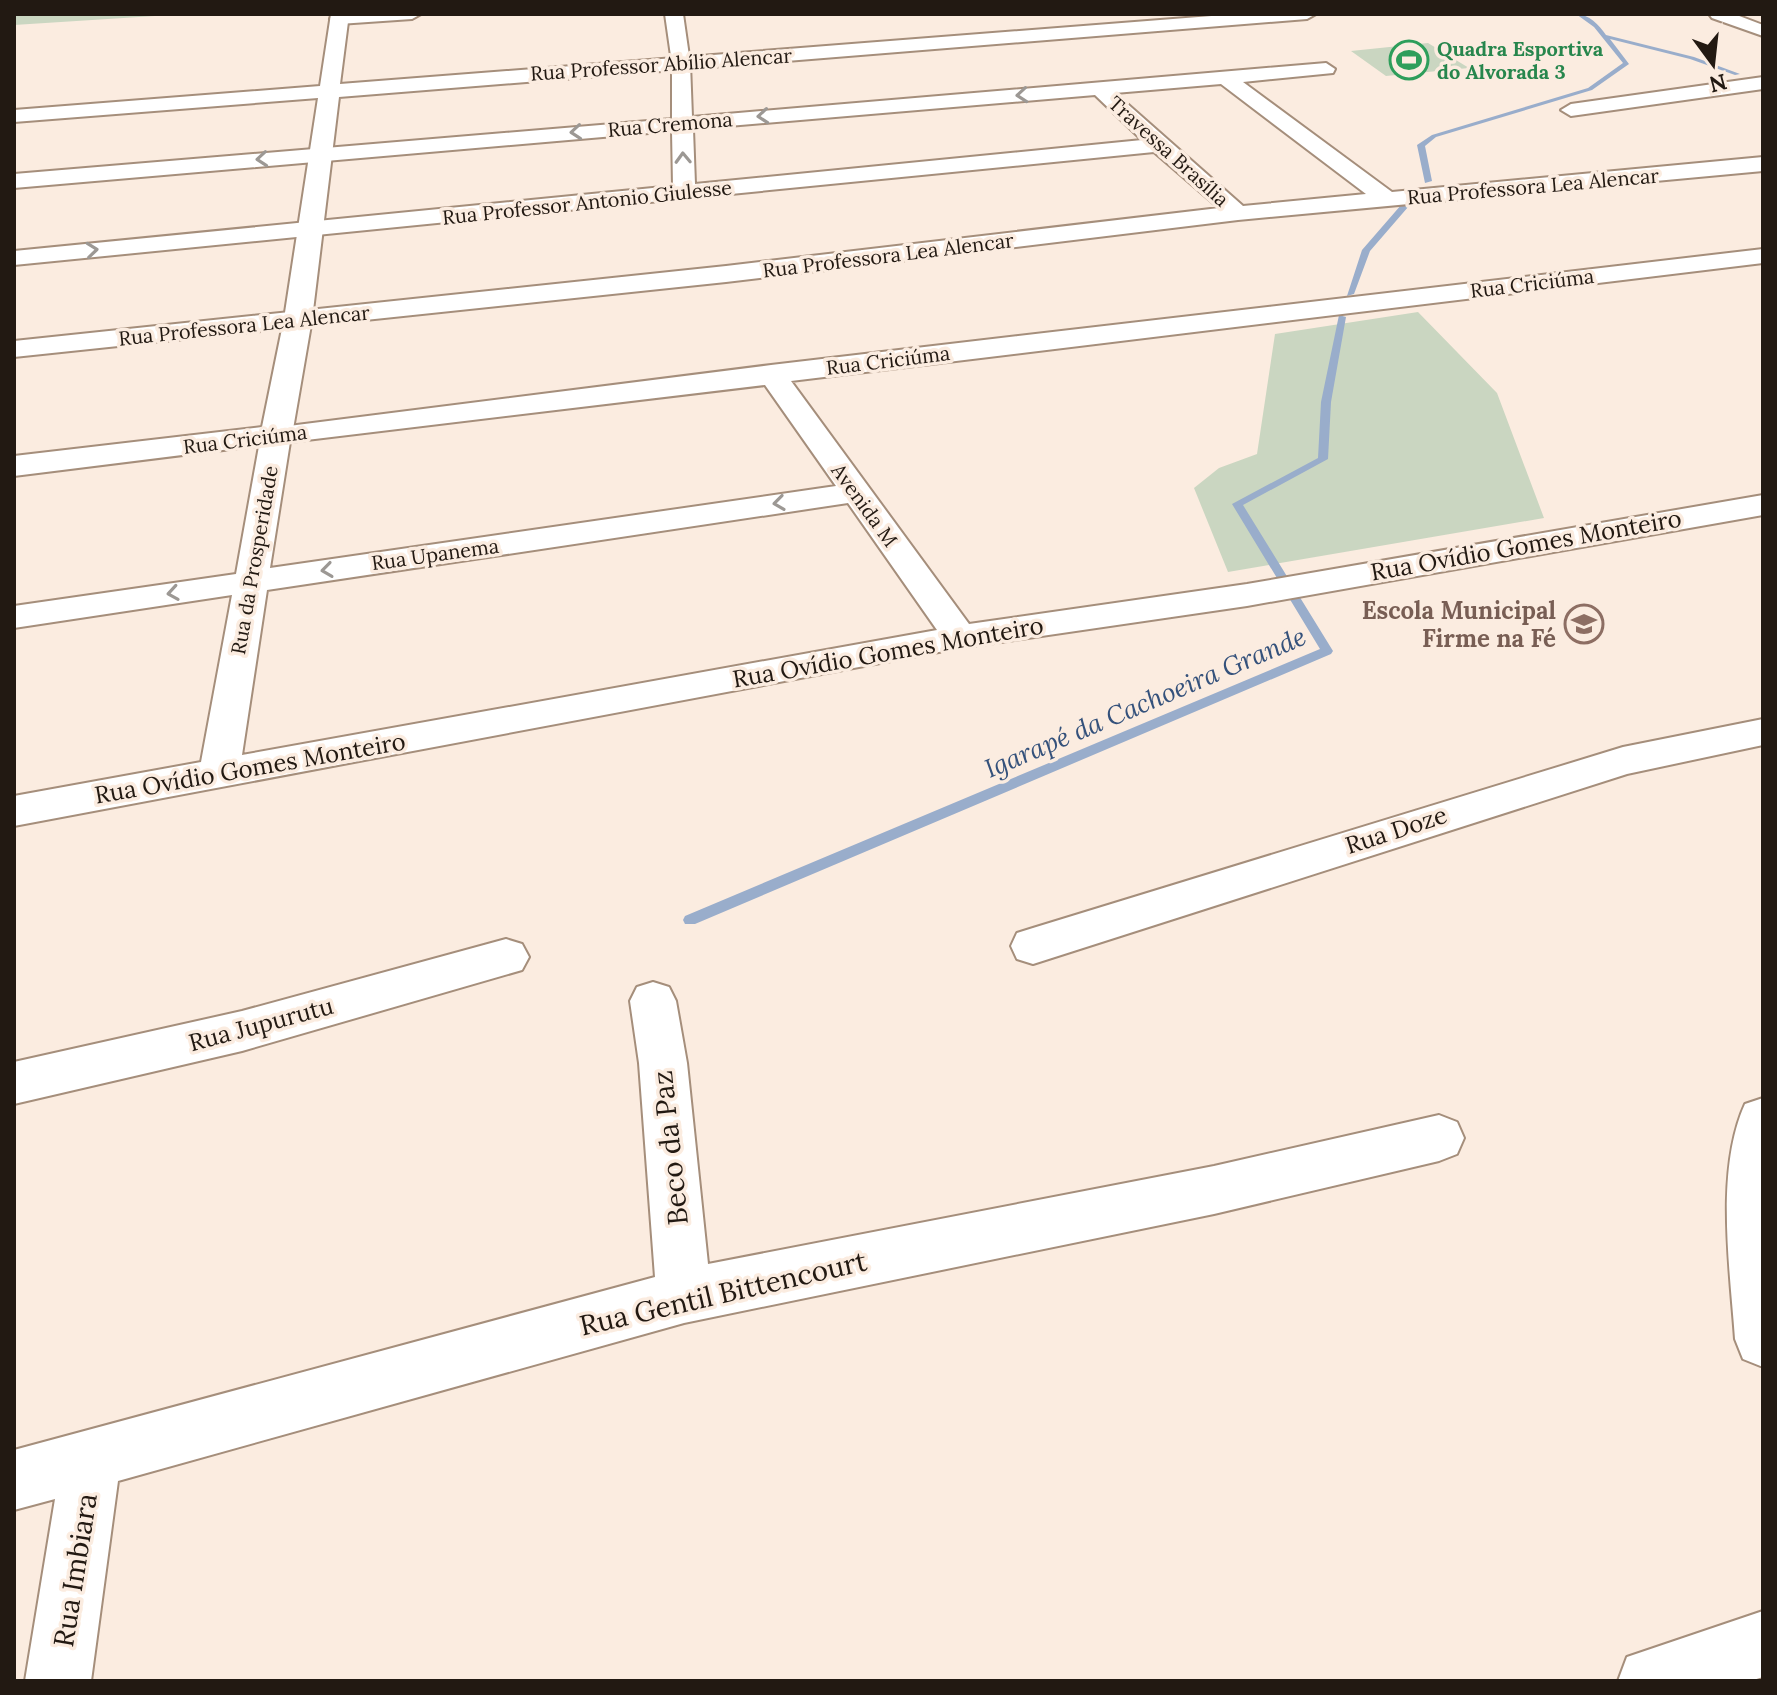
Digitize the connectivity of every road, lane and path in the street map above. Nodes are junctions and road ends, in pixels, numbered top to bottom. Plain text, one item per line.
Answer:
1 (412, 14) edge
2 (674, 14) edge
3 (1307, 14) edge
4 (1718, 14) edge
5 (340, 17) edge
6 (1754, 22) edge
7 (1763, 31) edge
8 (681, 63) junction
9 (1326, 69) dead end
10 (1227, 79) junction
11 (1763, 83) edge
12 (1100, 89) junction
13 (328, 90) junction
14 (1571, 110) dead end
15 (14, 116) edge
16 (682, 123) junction
17 (1159, 145) junction
18 (320, 154) junction
19 (1763, 164) edge
20 (14, 181) edge
21 (684, 192) junction
22 (1387, 199) junction
23 (1238, 213) junction
24 (309, 229) junction
25 (1763, 256) edge
26 (14, 258) edge
27 (298, 319) junction
28 (14, 349) edge
29 (771, 373) junction
30 (276, 435) junction
31 (14, 466) edge
32 (856, 492) junction
33 (1760, 509) edge
34 (250, 581) junction
35 (14, 617) edge
36 (960, 637) junction
37 (1763, 732) edge
38 (219, 775) junction
39 (14, 811) edge
40 (1033, 946) dead end
41 (506, 957) dead end
42 (653, 1001) dead end
43 (14, 1083) edge
44 (1763, 1120) edge
45 (1439, 1138) dead end
46 (684, 1296) junction
47 (1763, 1339) edge
48 (91, 1460) junction
49 (14, 1480) edge
50 (1763, 1644) edge
51 (58, 1681) edge
52 (1651, 1681) edge

1 - 5 street
2 - 8 street
3 - 8 street, Rua Professor Abílio Alencar
4 - 6 street
5 - 13 street, Rua da Prosperidade
6 - 7 street
8 - 13 street, Rua Professor Abílio Alencar
8 - 16 street
9 - 10 street, Rua Cremona
10 - 12 street, Rua Cremona
10 - 22 street
11 - 14 street
12 -> 16 street, Rua Cremona
12 - 17 street, Travessa Brasília
13 - 15 street, Rua Professor Abílio Alencar
13 - 18 street, Rua da Prosperidade
16 -> 18 street, Rua Cremona
21 -> 16 street
17 - 21 street, Rua Professor Antonio Giulesse
17 - 23 street, Travessa Brasília
18 -> 20 street, Rua Cremona
18 - 24 street, Rua da Prosperidade
19 - 22 street, Rua Professora Lea Alencar
21 - 24 street, Rua Professor Antonio Giulesse
22 - 23 street, Rua Professora Lea Alencar
23 - 27 street, Rua Professora Lea Alencar
26 -> 24 street, Rua Professor Antonio Giulesse
24 - 27 street, Rua da Prosperidade
25 - 29 street, Rua Criciúma
27 - 28 street, Rua Professora Lea Alencar
27 - 30 street, Rua da Prosperidade
29 - 30 street, Rua Criciúma
29 - 32 street, Avenida M
30 - 31 street, Rua Criciúma
30 - 34 street, Rua da Prosperidade
32 -> 34 street, Rua Upanema
32 - 36 street, Avenida M
33 - 36 street, Rua Ovídio Gomes Monteiro
34 -> 35 street, Rua Upanema
34 - 38 street, Rua da Prosperidade
36 - 38 street, Rua Ovídio Gomes Monteiro
37 - 40 street, Rua Doze
38 - 39 street, Rua Ovídio Gomes Monteiro
41 - 43 street, Rua Jupurutu
42 - 46 street, Beco da Paz
44 - 47 street
45 - 46 street, Rua Gentil Bittencourt
46 - 48 street, Rua Gentil Bittencourt
48 - 49 street, Rua Gentil Bittencourt
48 - 51 street, Rua Imbiara
50 - 52 street

